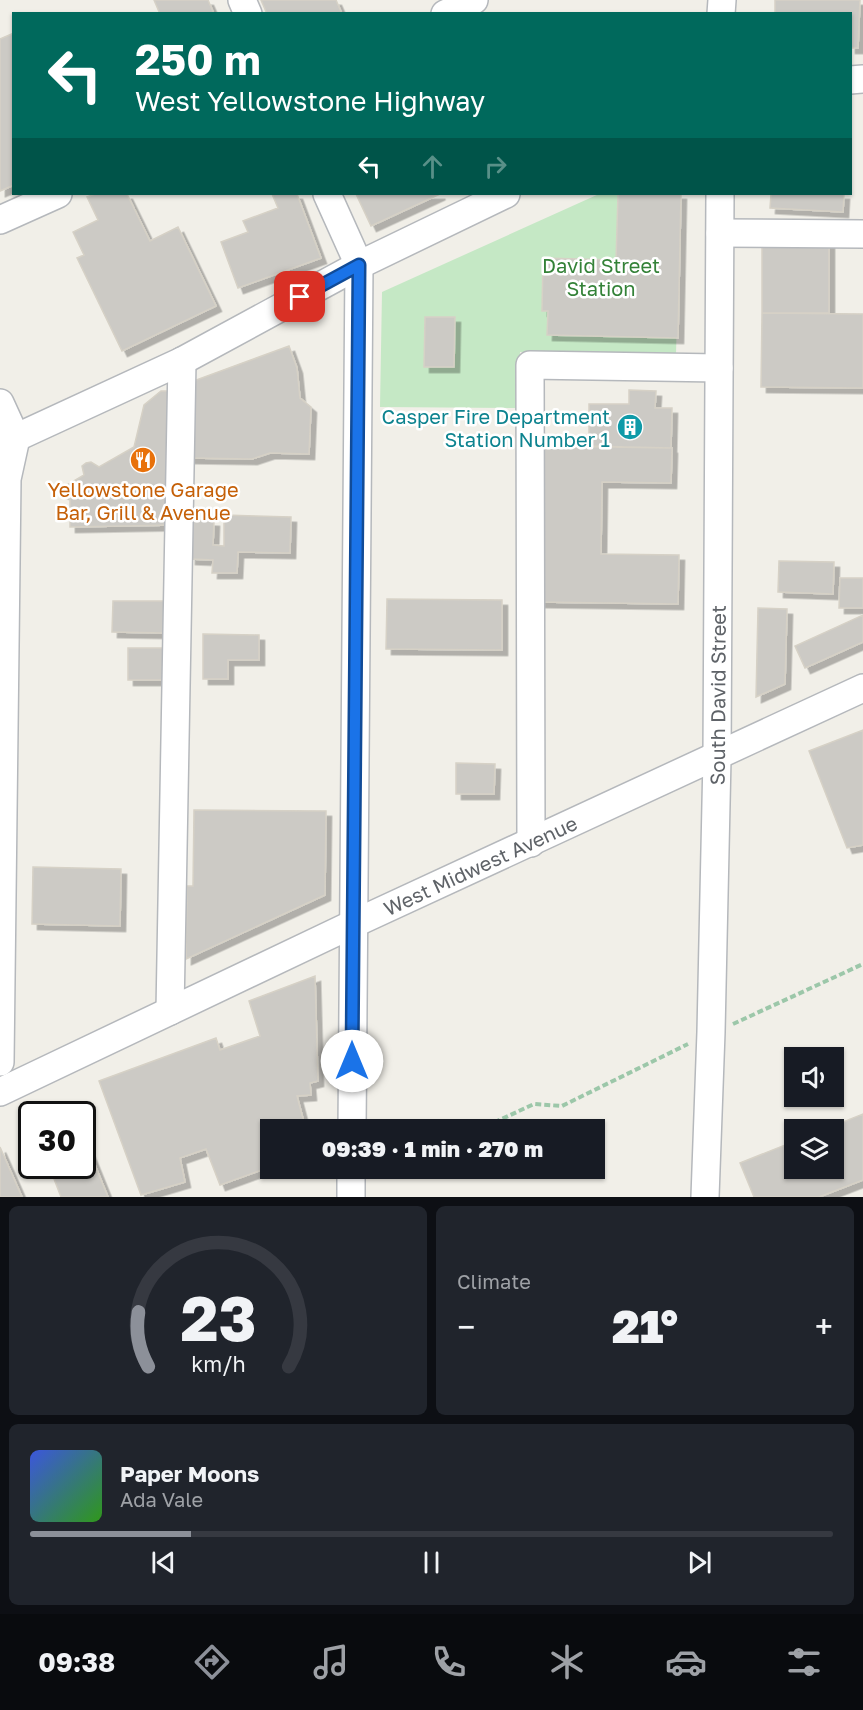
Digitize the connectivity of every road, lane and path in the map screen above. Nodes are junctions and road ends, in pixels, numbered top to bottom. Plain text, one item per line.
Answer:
1 (474, 0) edge
2 (449, 12) edge
3 (56, 195) edge
4 (327, 195) edge
5 (504, 195) edge
6 (720, 195) edge
7 (0, 220) edge
8 (720, 233) junction
9 (863, 234) edge
10 (359, 265) junction
11 (182, 361) junction
12 (719, 368) junction
13 (0, 403) edge
14 (8, 441) edge
15 (863, 688) edge
16 (717, 758) junction
17 (531, 843) junction
18 (353, 924) junction
19 (863, 963) edge
20 (170, 1011) junction
21 (711, 1032) junction
22 (0, 1062) edge
23 (0, 1092) edge
24 (352, 1119) edge
25 (502, 1119) edge
26 (351, 1179) edge
27 (351, 1197) edge
28 (705, 1197) edge

1 - 2 street
3 - 7 street
4 - 10 street
5 - 10 street
6 - 8 street, South David Street
8 - 9 street
8 - 12 street, South David Street
10 - 11 street
10 - 18 street
11 - 14 street
11 - 20 street
12 - 16 street, South David Street
12 - 17 street
13 - 14 street
14 - 22 street
15 - 16 street, West Midwest Avenue
16 - 17 street, West Midwest Avenue
16 - 21 street, South David Street
17 - 18 street, West Midwest Avenue
18 - 20 street, West Midwest Avenue
18 - 24 street
19 - 21 path
20 - 23 street, West Midwest Avenue
21 - 25 path
21 - 28 street, South David Street
26 - 27 street

